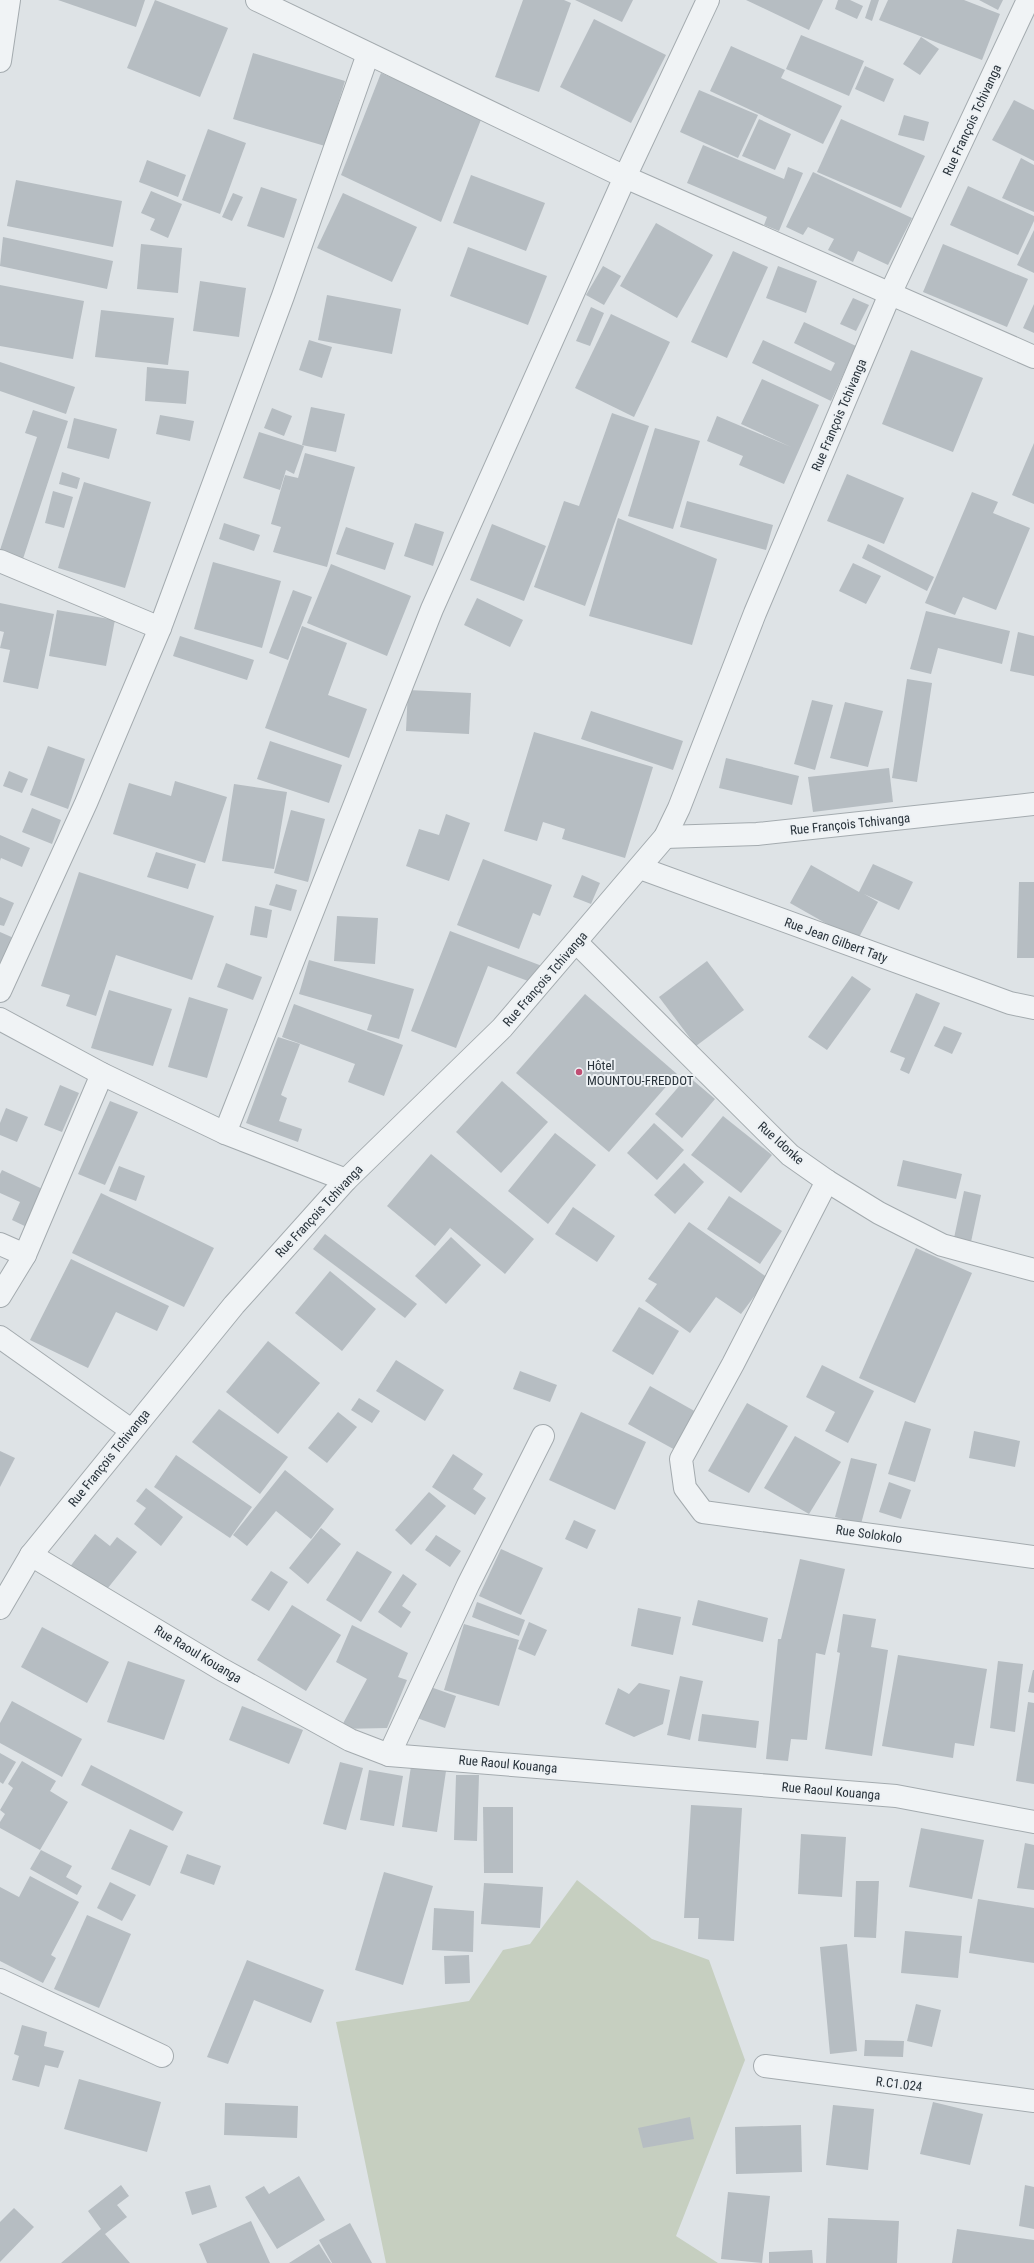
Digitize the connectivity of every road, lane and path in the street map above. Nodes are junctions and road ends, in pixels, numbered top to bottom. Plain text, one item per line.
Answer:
1 (9, 0) edge
2 (257, 0) edge
3 (708, 0) edge
4 (1028, 0) edge
5 (368, 54) junction
6 (0, 61) edge
7 (625, 177) junction
8 (890, 294) junction
9 (1034, 356) edge
10 (0, 561) edge
11 (160, 628) junction
12 (1034, 804) edge
13 (665, 837) junction
14 (640, 868) junction
15 (576, 942) junction
16 (0, 991) edge
17 (1034, 1008) edge
18 (0, 1019) edge
19 (102, 1074) junction
20 (225, 1133) junction
21 (346, 1180) junction
22 (827, 1181) junction
23 (0, 1244) edge
24 (24, 1255) junction
25 (1034, 1270) edge
26 (0, 1296) edge
27 (0, 1337) edge
28 (130, 1430) junction
29 (543, 1436) dead end
30 (31, 1554) junction
31 (1034, 1557) edge
32 (0, 1608) edge
33 (389, 1755) junction
34 (1034, 1822) edge
35 (0, 1980) edge
36 (162, 2056) dead end
37 (765, 2066) dead end
38 (1034, 2101) edge

1 - 6 street
2 - 5 street
3 - 7 street
4 - 8 street, Rue François Tchivanga
5 - 7 street
5 - 11 street
7 - 8 street
7 - 20 street
8 - 9 street
8 - 13 street, Rue François Tchivanga
10 - 11 street
11 - 16 street
12 - 13 street, Rue François Tchivanga
13 - 14 street, Rue François Tchivanga
14 - 15 street, Rue François Tchivanga
14 - 17 street, Rue Jean Gilbert Taty
15 - 21 street, Rue François Tchivanga
15 - 22 street, Rue Idonke
18 - 19 street
19 - 20 street
19 - 24 street
20 - 21 street
21 - 28 street, Rue François Tchivanga
22 - 25 street, Rue Idonke
22 - 31 street, Rue Solokolo
23 - 24 street
24 - 26 street
27 - 28 street
28 - 30 street, Rue François Tchivanga
29 - 33 street
30 - 32 street, Rue François Tchivanga
30 - 33 street, Rue Raoul Kouanga
33 - 34 street, Rue Raoul Kouanga
35 - 36 street
37 - 38 street, R.C1.024

